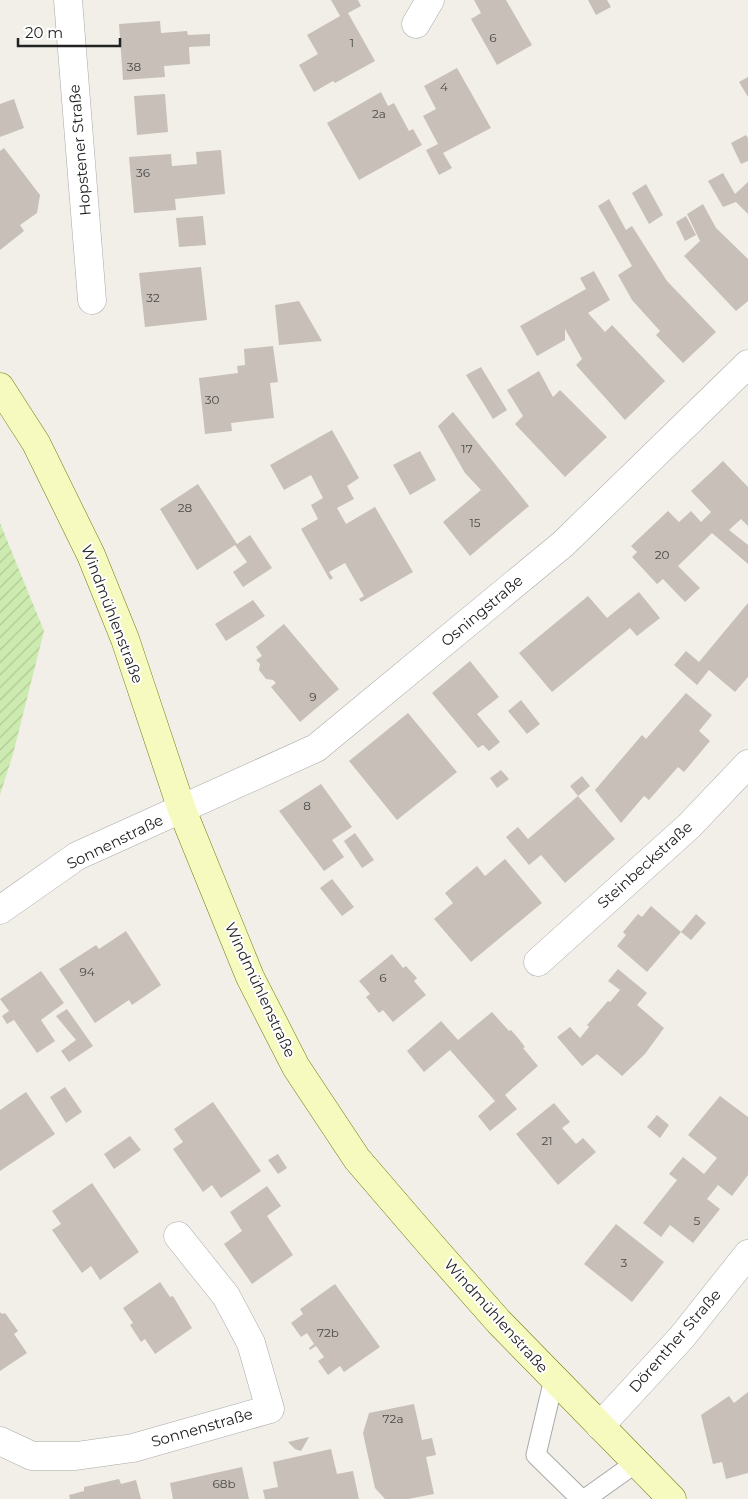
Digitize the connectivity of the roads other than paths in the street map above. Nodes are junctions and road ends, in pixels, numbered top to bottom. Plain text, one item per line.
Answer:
1 (68, 0) edge
2 (430, 0) edge
3 (416, 24) dead end
4 (92, 300) dead end
5 (748, 364) edge
6 (0, 387) edge
7 (748, 764) edge
8 (182, 810) junction
9 (0, 910) edge
10 (538, 962) dead end
11 (178, 1236) dead end
12 (748, 1254) edge
13 (554, 1379) junction
14 (600, 1426) junction
15 (0, 1441) edge
16 (638, 1462) junction
17 (581, 1499) edge
18 (586, 1499) edge
19 (672, 1499) edge

1 - 4 street, Hopstener Straße
2 - 3 street
5 - 8 street, Osningstraße
6 - 8 street, Windmühlenstraße
7 - 10 street, Steinbeckstraße
8 - 9 street, Sonnenstraße
8 - 13 street, Windmühlenstraße
11 - 15 street, Sonnenstraße
12 - 14 street, Dörenther Straße
13 - 14 street, Windmühlenstraße
13 - 17 lane
14 - 16 street, Windmühlenstraße
16 - 18 lane
16 - 19 street, Windmühlenstraße

